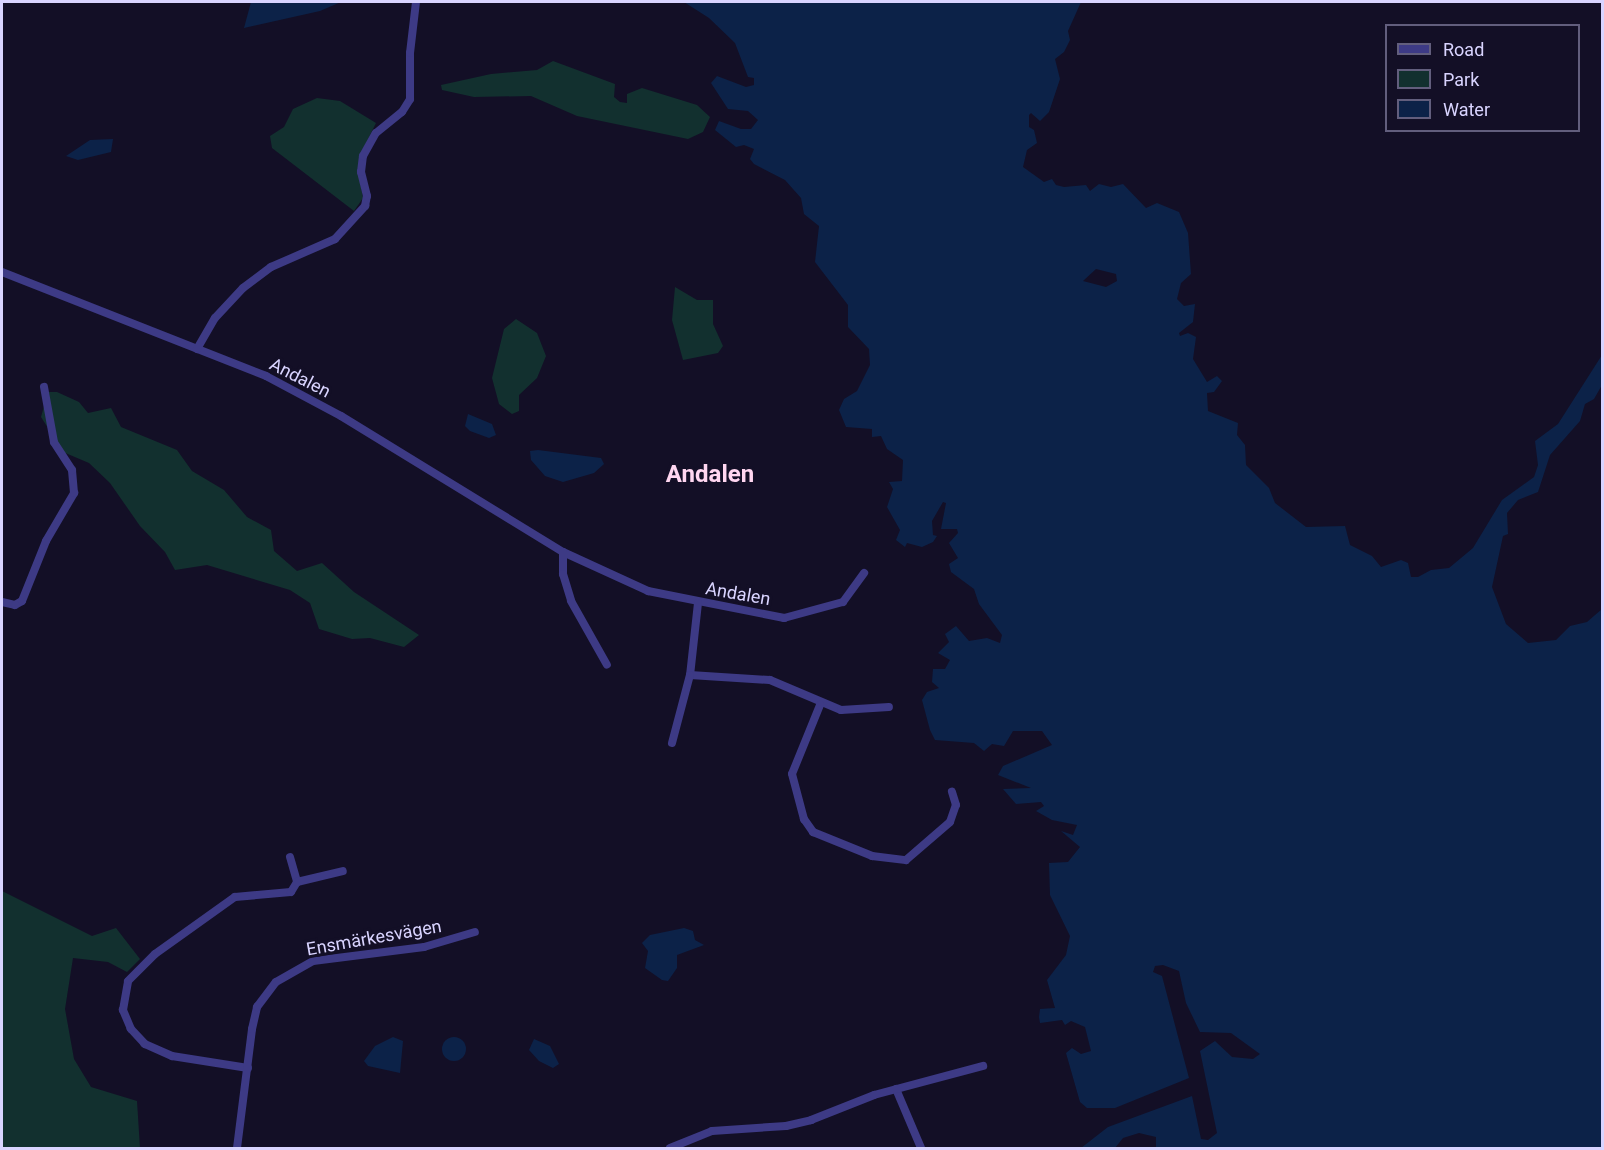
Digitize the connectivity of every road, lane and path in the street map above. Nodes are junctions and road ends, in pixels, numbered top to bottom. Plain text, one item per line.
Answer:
1 (416, 2) edge
2 (2, 272) edge
3 (197, 349) junction
4 (44, 387) dead end
5 (563, 552) junction
6 (864, 573) dead end
7 (2, 602) edge
8 (698, 603) junction
9 (607, 665) dead end
10 (690, 675) junction
11 (820, 705) junction
12 (889, 707) dead end
13 (672, 743) dead end
14 (952, 792) dead end
15 (290, 856) dead end
16 (343, 871) dead end
17 (297, 882) junction
18 (475, 932) dead end
19 (984, 1066) dead end
20 (248, 1068) junction
21 (896, 1089) junction
22 (237, 1149) edge
23 (670, 1149) edge
24 (921, 1149) edge

1 - 3 street
2 - 3 street, Andalen
3 - 5 street, Andalen
4 - 7 street
5 - 8 street, Andalen
5 - 9 street
6 - 8 street, Andalen
8 - 10 street
10 - 11 street
10 - 13 street
11 - 12 street
11 - 14 street
15 - 17 street
16 - 17 street
17 - 20 street
18 - 20 street, Ensmärkesvägen
19 - 21 street
20 - 22 street, Ensmärkesvägen
21 - 23 street
21 - 24 street

